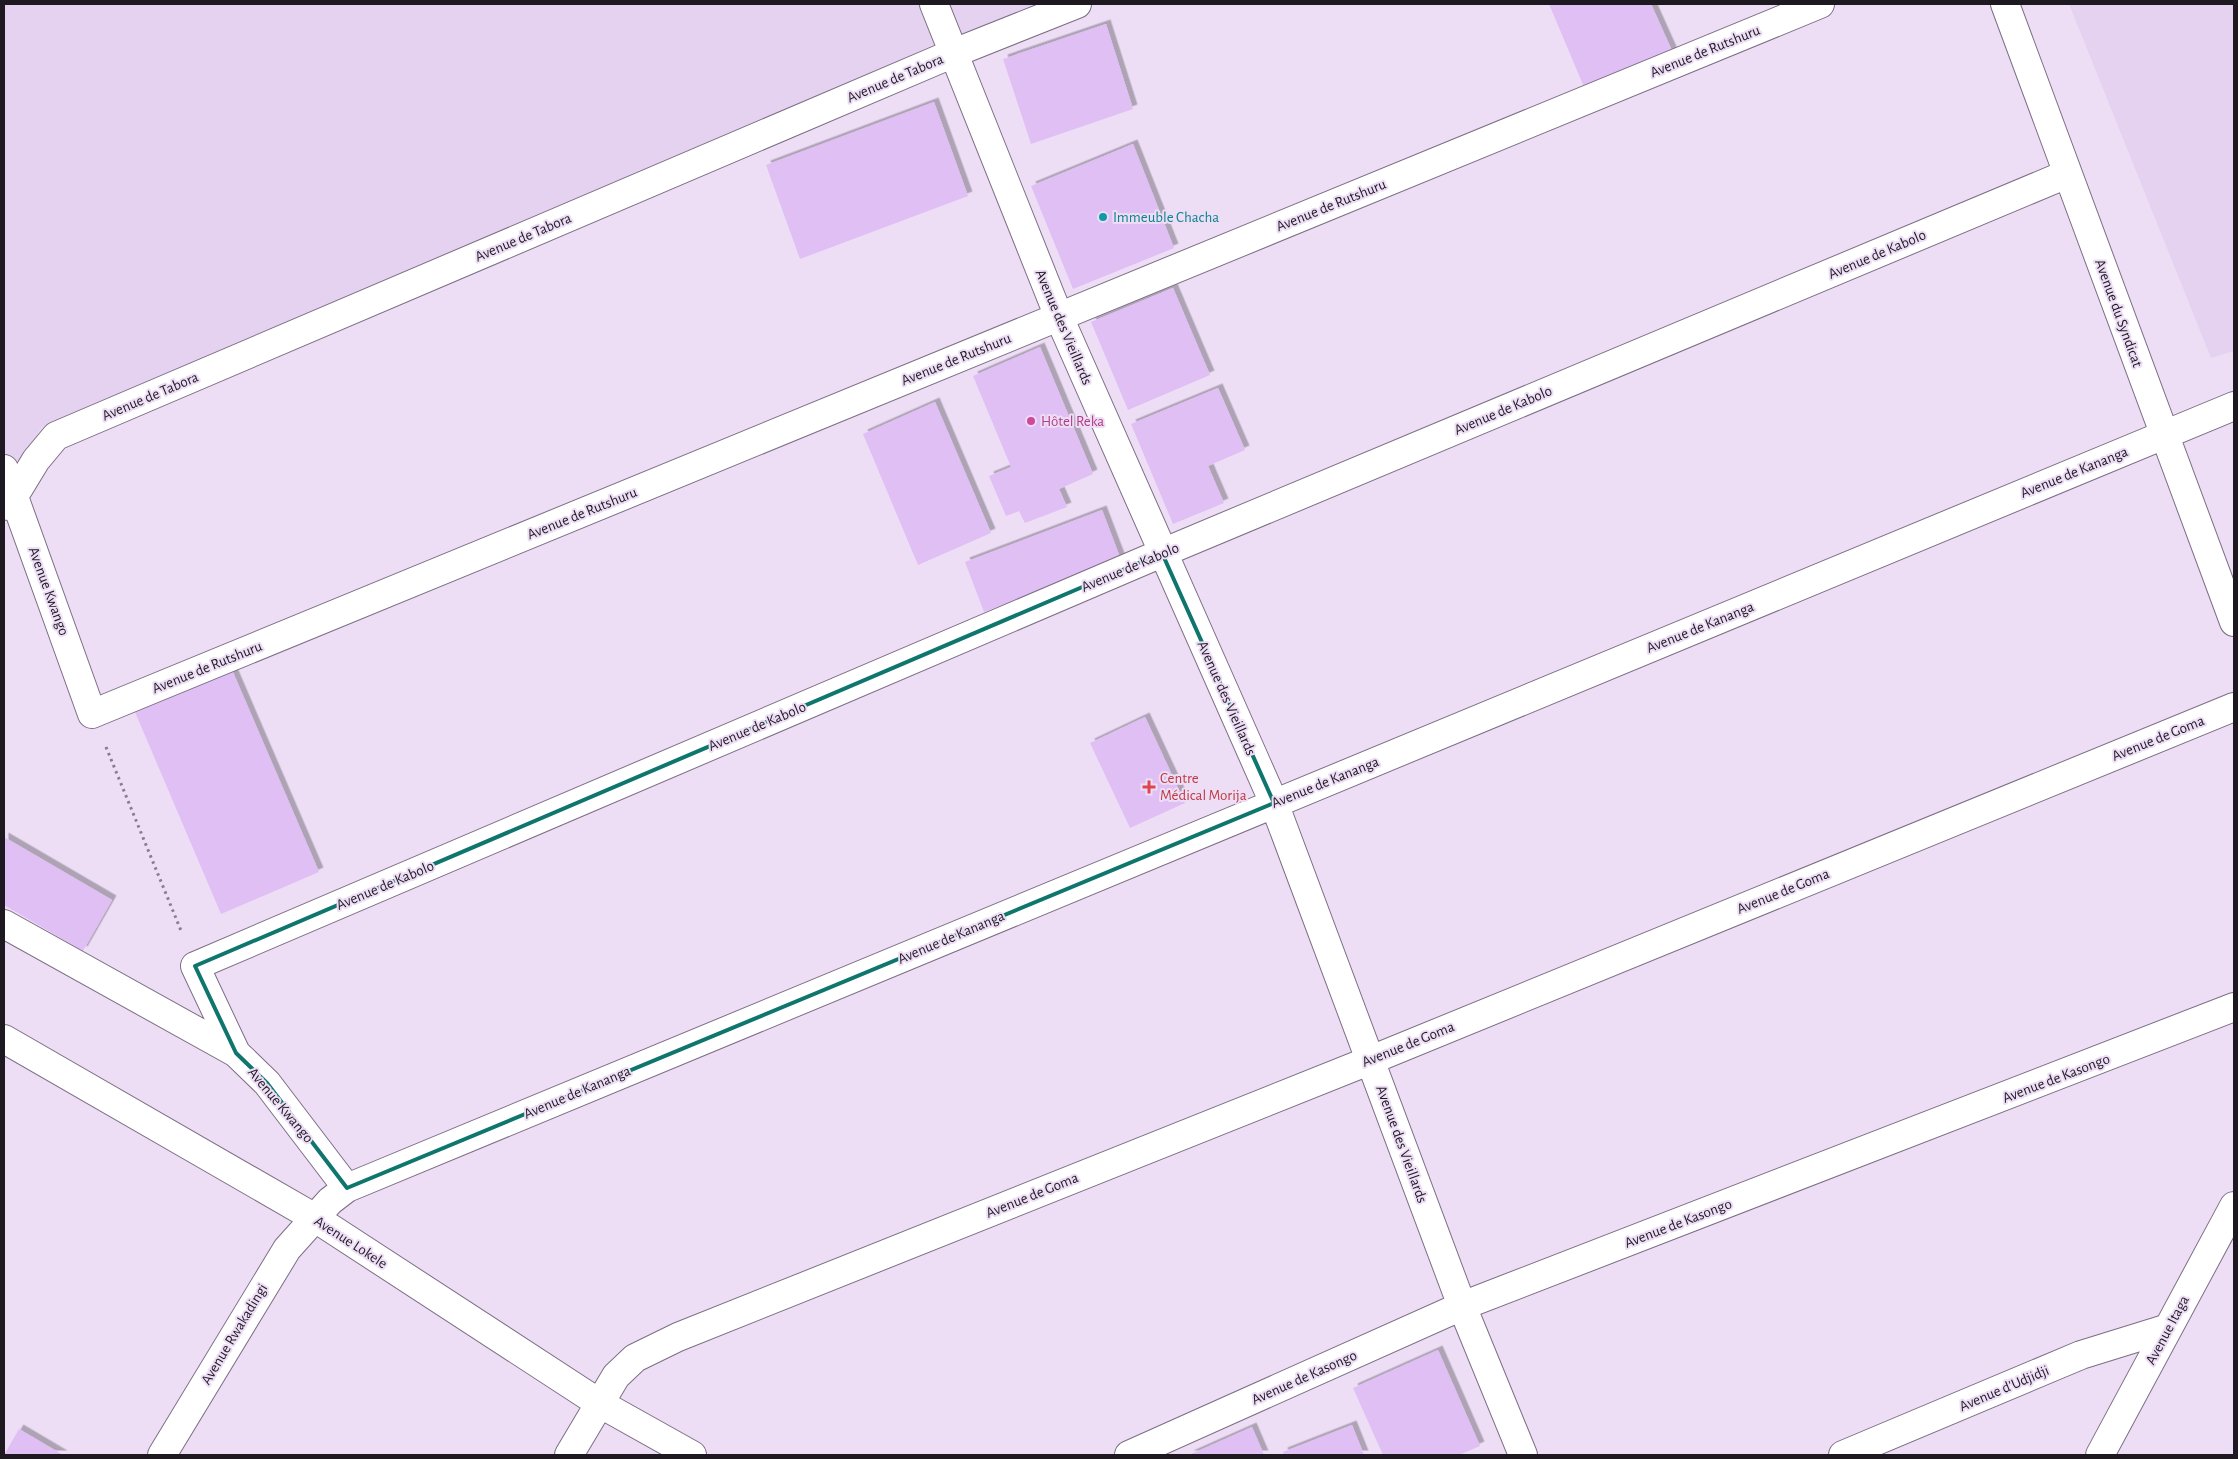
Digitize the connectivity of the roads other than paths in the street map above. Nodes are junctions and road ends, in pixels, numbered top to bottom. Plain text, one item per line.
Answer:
1 (934, 4) edge
2 (1077, 4) edge
3 (1820, 4) edge
4 (2005, 4) edge
5 (954, 53) junction
6 (2067, 174) junction
7 (1058, 318) junction
8 (2234, 406) edge
9 (2164, 435) junction
10 (4, 469) edge
11 (9, 504) edge
12 (1162, 553) junction
13 (2234, 622) edge
14 (2234, 707) edge
15 (92, 714) joint
16 (1274, 803) junction
17 (4, 924) edge
18 (196, 966) joint
19 (2234, 1007) edge
20 (4, 1039) edge
21 (236, 1053) junction
22 (1371, 1060) junction
23 (347, 1188) junction
24 (2234, 1206) edge
25 (314, 1218) junction
26 (1462, 1306) junction
27 (2168, 1328) junction
28 (599, 1403) junction
29 (162, 1455) edge
30 (569, 1455) edge
31 (692, 1455) edge
32 (1129, 1455) edge
33 (1523, 1455) edge
34 (1843, 1455) edge
35 (2100, 1455) edge

1 - 5 street, Avenue des Vieillards
2 - 5 street, Avenue de Tabora
3 - 7 street, Avenue de Rutshuru
4 - 6 street, Avenue du Syndicat
5 - 7 street, Avenue des Vieillards
5 - 11 street, Avenue de Tabora
6 - 9 street, Avenue du Syndicat
6 - 12 street, Avenue de Kabolo
7 - 12 street, Avenue des Vieillards
7 - 15 street, Avenue de Rutshuru
8 - 9 street, Avenue de Kananga
9 - 13 street, Avenue du Syndicat
9 - 16 street, Avenue de Kananga
10 - 11 street, Avenue Kwango
11 - 15 street, Avenue Kwango
12 - 16 street, Avenue des Vieillards
12 - 18 street, Avenue de Kabolo
14 - 22 street, Avenue de Goma
16 - 22 street, Avenue des Vieillards
16 - 23 street, Avenue de Kananga
17 - 21 street
18 - 21 street, Avenue Kwango
19 - 26 street, Avenue de Kasongo
20 - 25 street, Avenue Lokele
21 - 23 street, Avenue Kwango
22 - 26 street, Avenue des Vieillards
22 - 28 street, Avenue de Goma
23 - 25 street, Avenue de Kananga
24 - 27 street, Avenue Itaga
25 - 28 street, Avenue Lokele
25 - 29 street, Avenue Rwakadingi
26 - 32 street, Avenue de Kasongo
26 - 33 street, Avenue des Vieillards
27 - 34 street, Avenue d'Udjidji
27 - 35 street, Avenue Itaga
28 - 30 street, Avenue de Goma
28 - 31 street, Avenue Lokele

